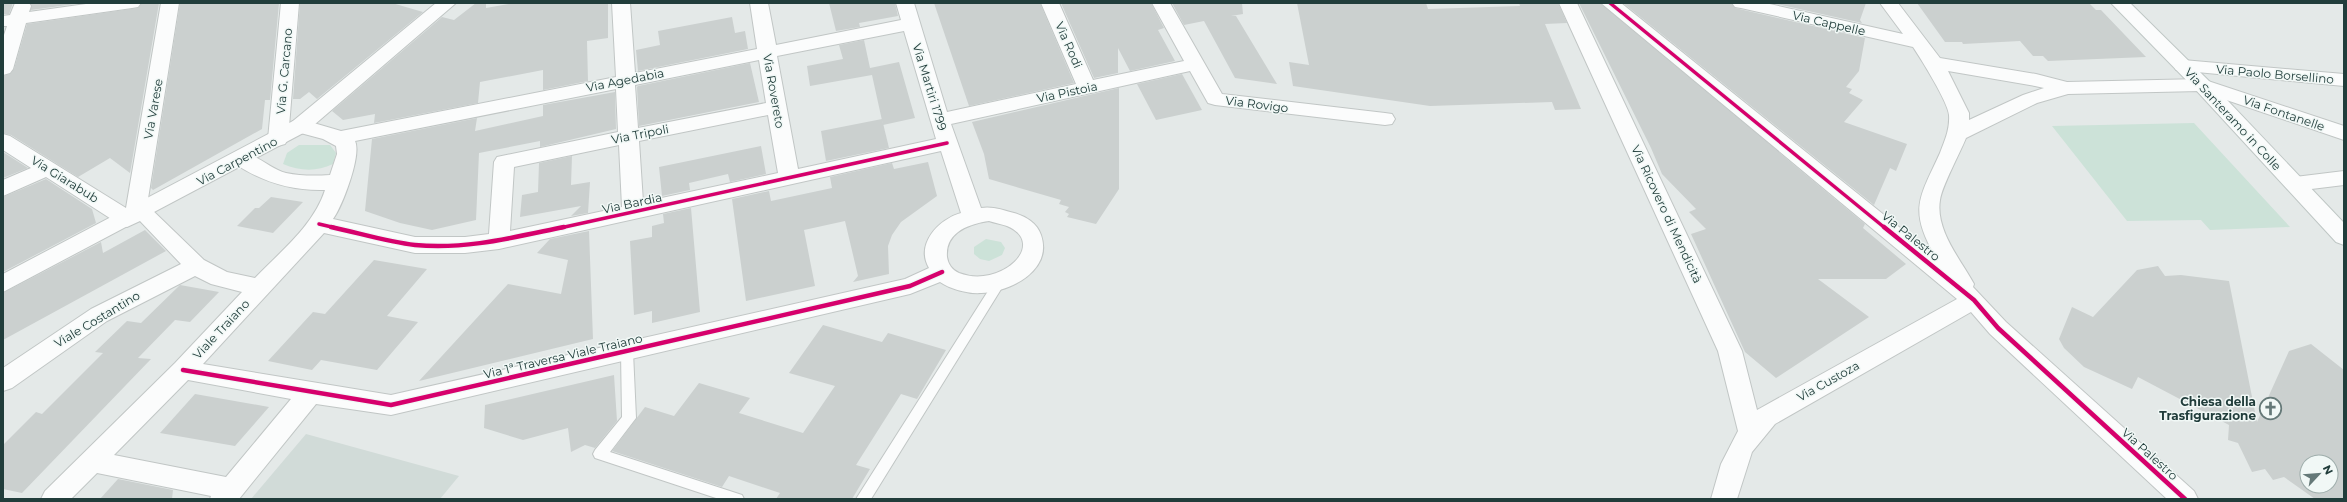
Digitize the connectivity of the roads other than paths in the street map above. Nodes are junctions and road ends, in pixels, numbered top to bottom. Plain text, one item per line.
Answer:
1 (132, 3) edge
2 (170, 3) edge
3 (290, 3) edge
4 (447, 3) edge
5 (621, 3) edge
6 (759, 3) edge
7 (905, 3) edge
8 (1050, 3) edge
9 (1161, 3) edge
10 (1568, 3) edge
11 (1610, 3) edge
12 (1741, 3) edge
13 (1800, 3) edge
14 (1889, 3) edge
15 (2119, 4) edge
16 (15, 14) edge
17 (1810, 18) junction
18 (911, 24) junction
19 (1918, 42) junction
20 (767, 51) junction
21 (1934, 63) junction
22 (1195, 64) junction
23 (2183, 66) junction
24 (3, 69) edge
25 (623, 80) junction
26 (2344, 80) edge
27 (2202, 85) junction
28 (1087, 88) junction
29 (2067, 88) junction
30 (777, 107) junction
31 (1385, 119) dead end
32 (940, 120) junction
33 (300, 126) junction
34 (2344, 133) edge
35 (1958, 134) junction
36 (628, 137) junction
37 (339, 138) junction
38 (278, 139) junction
39 (3, 141) edge
40 (947, 143) junction
41 (242, 160) junction
42 (48, 168) junction
43 (2344, 178) edge
44 (789, 179) junction
45 (337, 182) junction
46 (2295, 184) junction
47 (3, 189) edge
48 (633, 213) junction
49 (135, 215) junction
50 (972, 216) junction
51 (319, 224) junction
52 (2344, 237) edge
53 (499, 241) junction
54 (196, 266) junction
55 (942, 272) junction
56 (999, 283) junction
57 (3, 284) edge
58 (261, 287) junction
59 (1974, 300) junction
60 (627, 352) junction
61 (182, 370) junction
62 (3, 381) edge
63 (310, 393) junction
64 (1750, 432) junction
65 (91, 462) junction
66 (227, 494) edge
67 (54, 499) edge
68 (737, 499) edge
69 (864, 499) edge
70 (1724, 499) edge
71 (2185, 499) edge

1 - 16 street
2 - 49 street, Via Varese
3 - 38 street, Via G. Carcano
4 - 33 street, Via Carpentino
5 - 25 street
6 - 20 street, Via Rovereto
7 - 18 street, Via Martiri 1799
8 - 28 street, Via Rodi
9 - 22 street, Via Rovigo
10 - 64 street, Via Ricovero di Mendicità
11 - 59 street, Via Palestro
12 - 17 street, Via Cappelle
13 - 17 street
14 - 19 street
15 - 23 street, Via Santeramo in Colle
16 - 24 street
17 - 19 street, Via Cappelle
18 - 20 street, Via Agedabia
18 - 32 street, Via Martiri 1799
19 - 21 street
20 - 25 street, Via Agedabia
20 - 30 street, Via Rovereto
21 - 29 street
21 - 35 street
22 - 28 street, Via Pistoia
22 - 31 street, Via Rovigo
23 - 26 street, Via Paolo Borsellino
23 - 27 street, Via Santeramo in Colle
25 - 36 street
25 - 37 street, Via Agedabia
27 - 29 street
27 - 34 street, Via Fontanelle
27 - 46 street, Via Santeramo in Colle
28 - 32 street, Via Pistoia
29 - 35 street
30 - 36 street, Via Tripoli
30 - 44 street, Via Rovereto
32 - 40 street, Via Martiri 1799
33 - 37 street
33 - 38 street, Via Carpentino
35 - 59 street
36 - 48 street
36 - 53 street, Via Tripoli
37 - 45 street, Viale Traiano
38 - 41 street, Via Carpentino
39 - 42 street, Via Giarabub
40 - 44 street, Via Bardia
40 - 50 street, Via Martiri 1799
41 - 45 street
41 - 49 street, Via Carpentino
42 - 47 street
42 - 49 street, Via Giarabub
43 - 46 street
44 - 48 street, Via Bardia
45 - 51 street, Viale Traiano
46 - 52 street, Via Santeramo in Colle
48 - 53 street, Via Bardia
49 - 54 street
49 - 57 street, Via Carpentino
50 - 55 street
50 - 56 street
51 - 53 street, Via Bardia
51 - 58 street, Viale Traiano
54 - 58 street
54 - 62 street, Viale Costantino
55 - 56 street
55 - 60 street, Via 1ª Traversa Viale Traiano
56 - 69 lane
58 - 61 street, Viale Traiano
59 - 64 street, Via Custoza
59 - 71 street, Via Palestro
60 - 63 street, Via 1ª Traversa Viale Traiano
60 - 68 lane
61 - 63 street, Via 1ª Traversa Viale Traiano
61 - 65 street, Viale Traiano
63 - 66 street
64 - 70 street, Via Custoza
65 - 66 street
65 - 67 street, Viale Traiano

